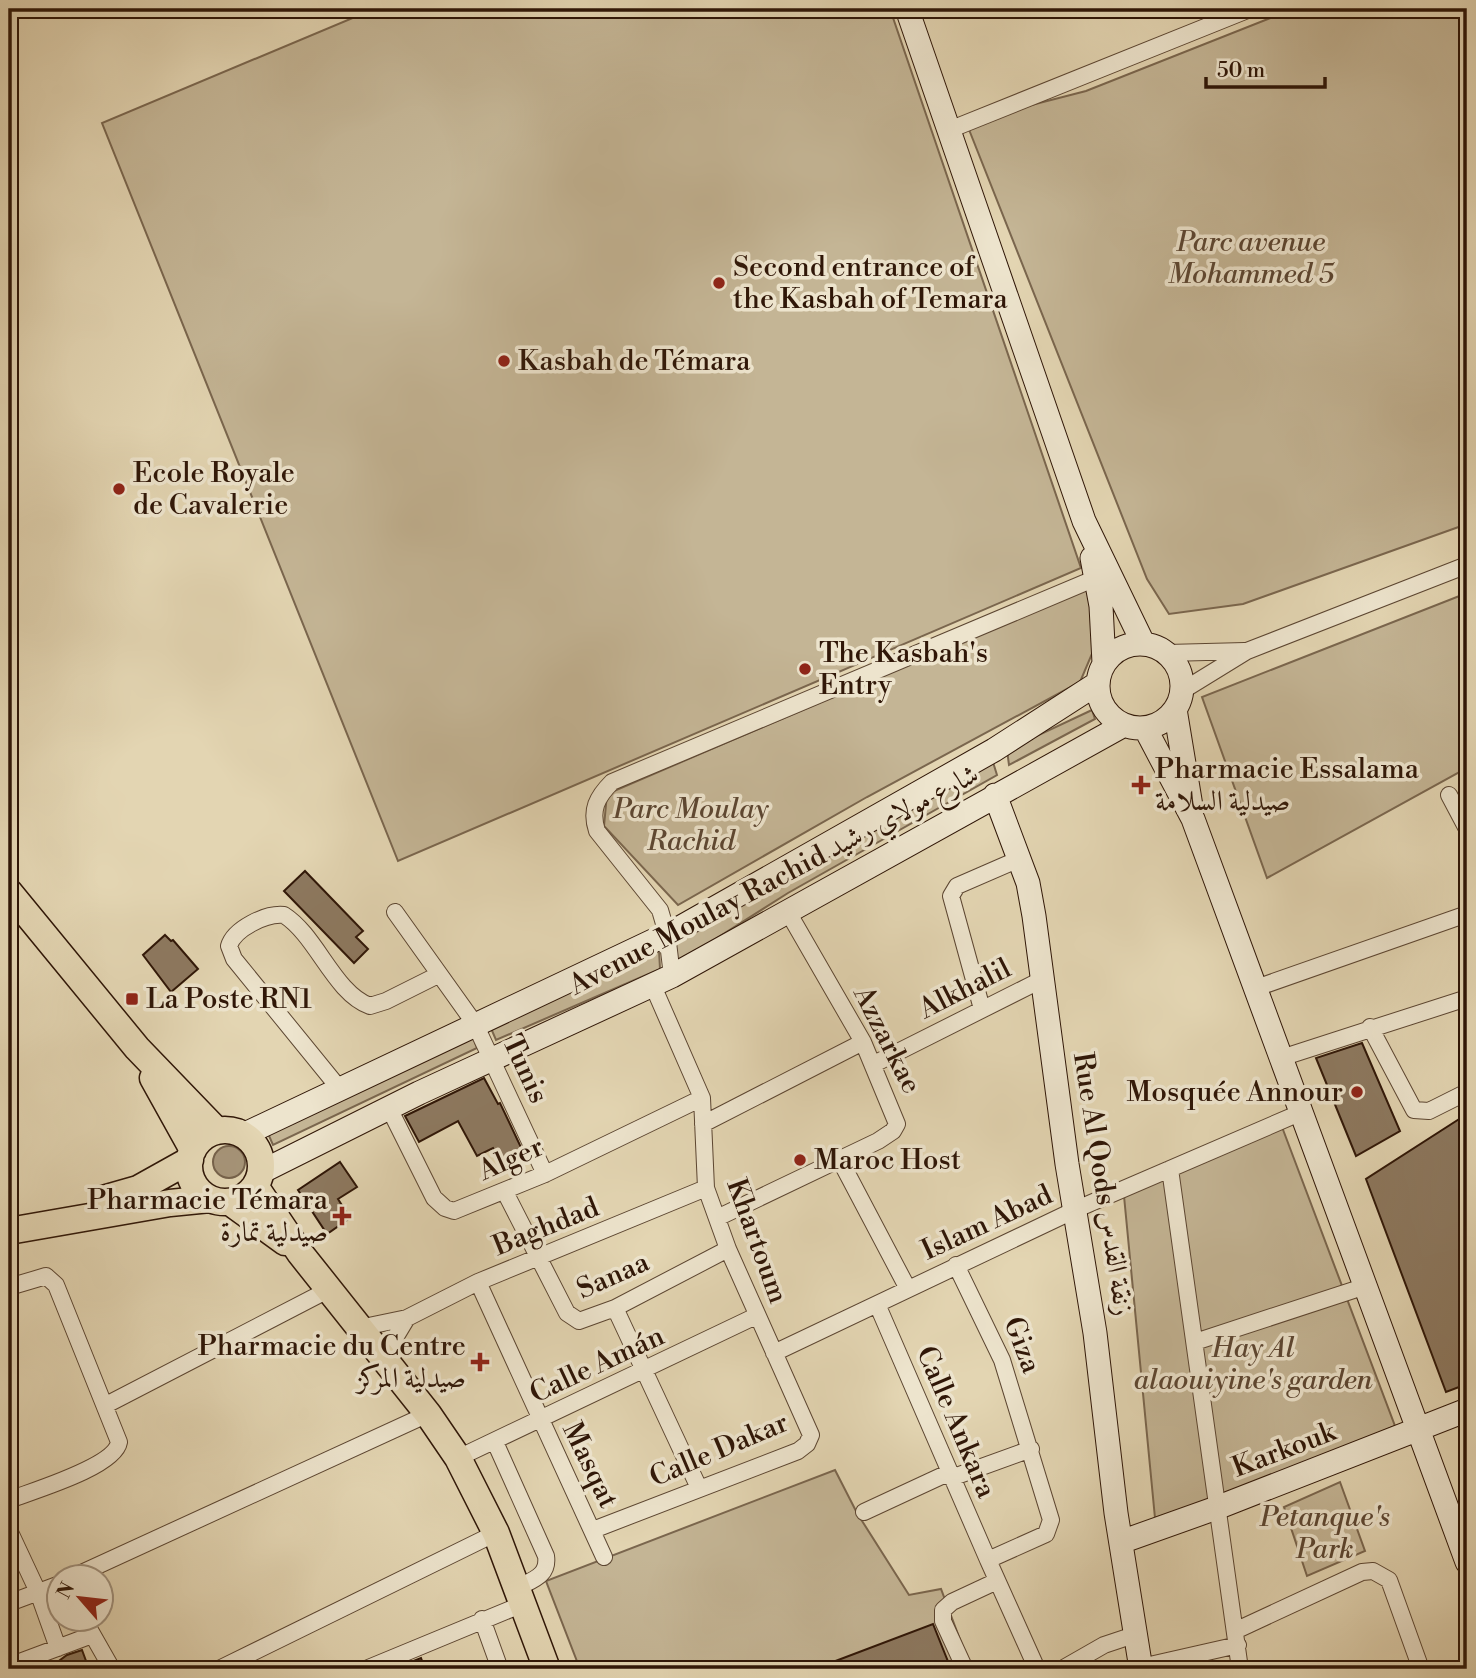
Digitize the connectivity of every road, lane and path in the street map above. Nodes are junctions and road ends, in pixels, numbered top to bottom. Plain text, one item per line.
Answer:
1 (907, 9) edge
2 (1250, 9) edge
3 (949, 130) junction
4 (1084, 521) junction
5 (1467, 565) edge
6 (1096, 578) junction
7 (1143, 643) junction
8 (1247, 651) junction
9 (1167, 653) junction
10 (1101, 673) junction
11 (1179, 700) junction
12 (1134, 727) junction
13 (995, 750) junction
14 (1003, 791) junction
15 (1449, 795) dead end
16 (1193, 819) junction
17 (1467, 829) edge
18 (1019, 859) junction
19 (9, 892) edge
20 (395, 912) dead end
21 (788, 912) junction
22 (1467, 914) edge
23 (667, 934) junction
24 (438, 975) junction
25 (1043, 979) junction
26 (663, 981) junction
27 (1256, 988) junction
28 (1467, 998) edge
29 (982, 1009) junction
30 (475, 1024) junction
31 (1370, 1027) junction
32 (863, 1042) junction
33 (137, 1048) junction
34 (1281, 1058) junction
35 (492, 1061) junction
36 (874, 1064) junction
37 (339, 1088) junction
38 (1467, 1092) edge
39 (702, 1098) junction
40 (389, 1108) junction
41 (1301, 1112) junction
42 (703, 1124) junction
43 (217, 1131) junction
44 (243, 1135) junction
45 (191, 1155) junction
46 (840, 1160) junction
47 (1170, 1169) junction
48 (545, 1174) junction
49 (258, 1179) junction
50 (706, 1188) junction
51 (505, 1192) junction
52 (220, 1201) junction
53 (1077, 1209) junction
54 (717, 1217) junction
55 (9, 1219) edge
56 (9, 1231) edge
57 (727, 1249) junction
58 (299, 1253) junction
59 (541, 1258) junction
60 (956, 1265) junction
61 (478, 1282) junction
62 (1366, 1286) junction
63 (9, 1287) edge
64 (908, 1289) junction
65 (328, 1290) junction
66 (877, 1304) junction
67 (615, 1308) junction
68 (756, 1315) junction
69 (407, 1318) junction
70 (359, 1328) junction
71 (1195, 1342) junction
72 (774, 1353) junction
73 (383, 1358) junction
74 (642, 1372) junction
75 (106, 1405) junction
76 (1467, 1410) edge
77 (428, 1414) junction
78 (540, 1421) junction
79 (807, 1423) joint
80 (1420, 1429) junction
81 (495, 1442) junction
82 (1031, 1448) junction
83 (458, 1458) junction
84 (949, 1476) junction
85 (699, 1488) junction
86 (9, 1500) edge
87 (1220, 1507) junction
88 (864, 1511) dead end
89 (1462, 1528) edge
90 (9, 1530) edge
91 (593, 1530) junction
92 (496, 1533) junction
93 (1121, 1542) junction
94 (604, 1557) dead end
95 (988, 1560) junction
96 (107, 1562) edge
97 (1467, 1562) edge
98 (997, 1581) junction
99 (46, 1589) edge
100 (38, 1592) junction
101 (520, 1596) junction
102 (9, 1603) edge
103 (482, 1619) junction
104 (92, 1634) joint
105 (1137, 1634) junction
106 (1237, 1638) junction
107 (58, 1648) junction
108 (9, 1666) edge
109 (1141, 1668) edge
110 (112, 1669) edge
111 (219, 1669) edge
112 (367, 1669) edge
113 (500, 1669) edge
114 (547, 1669) edge
115 (965, 1669) edge
116 (1037, 1669) edge
117 (1062, 1669) edge
118 (1240, 1669) edge
119 (1421, 1669) edge

1 - 3 main road
2 - 3 street
3 - 4 main road
4 - 6 main road
4 - 7 main road
5 - 8 street
6 - 10 main road
6 - 23 street, Khartoum
7 - 9 main road
7 - 10 main road
8 - 9 street
8 - 11 street
9 - 11 main road
10 - 12 main road
10 - 13 main road, Avenue Moulay Rachid شارع مولاي رشيد
11 - 12 main road
11 - 16 main road
12 - 14 main road, Avenue Moulay Rachid شارع مولاي رشيد
12 - 16 main road
13 - 14 main road, Rue Al Qods زنقة القدس
13 - 23 main road, Avenue Moulay Rachid شارع مولاي رشيد
14 - 18 main road, Rue Al Qods زنقة القدس
14 - 21 main road, Avenue Moulay Rachid شارع مولاي رشيد
15 - 17 street
16 - 27 main road
18 - 25 main road, Rue Al Qods زنقة القدس
18 - 29 street
19 - 33 main road
20 - 24 street, Tunis
21 - 26 main road, Avenue Moulay Rachid شارع مولاي رشيد
21 - 32 street, Azzarkae
22 - 27 street
23 - 26 street, Khartoum
23 - 30 main road, Avenue Moulay Rachid شارع مولاي رشيد
24 - 30 street, Tunis
24 - 37 street
25 - 29 street, Alkhalil
25 - 53 main road, Rue Al Qods زنقة القدس
26 - 35 main road, Avenue Moulay Rachid شارع مولاي رشيد
26 - 39 street, Khartoum
27 - 34 main road
28 - 31 street
29 - 36 street, Alkhalil
30 - 35 street, Tunis
30 - 37 main road, Avenue Moulay Rachid شارع مولاي رشيد
31 - 34 street
31 - 38 street
32 - 36 street, Azzarkae
32 - 42 street
33 - 43 main road
33 - 45 main road
34 - 41 main road
35 - 40 main road, Avenue Moulay Rachid شارع مولاي رشيد
35 - 48 street, Tunis
36 - 46 street, Azzarkae
37 - 44 main road, Avenue Moulay Rachid شارع مولاي رشيد
39 - 42 street, Khartoum
39 - 48 street, Alger
40 - 49 main road, Avenue Moulay Rachid شارع مولاي رشيد
40 - 51 street, Alger
41 - 47 street, Islam Abad
41 - 62 main road
42 - 50 street, Khartoum
43 - 44 main road
43 - 45 main road
44 - 49 main road
45 - 52 main road
45 - 55 main road
46 - 54 street, Azzarkae
46 - 64 street
47 - 53 street, Islam Abad
47 - 71 street
48 - 51 street, Alger
49 - 52 main road
49 - 58 main road
50 - 54 street, Khartoum
50 - 59 street, Baghdad
51 - 59 street, Sanaa
52 - 56 main road
52 - 58 main road
53 - 60 street, Islam Abad
53 - 93 main road, Rue Al Qods زنقة القدس
54 - 57 street, Khartoum
57 - 67 street, Sanaa
57 - 68 street, Khartoum
58 - 65 main road
59 - 61 street, Baghdad
59 - 67 street, Sanaa
60 - 64 street, Islam Abad
60 - 82 street, Giza
61 - 69 street, Baghdad
61 - 78 street, Masqat
62 - 71 street
62 - 80 main road
63 - 75 street
64 - 66 street, Islam Abad
65 - 70 main road
65 - 75 street
66 - 72 street, Islam Abad
66 - 84 street, Calle Ankara
67 - 74 street
68 - 72 street, Khartoum
68 - 74 street, Calle Amán
69 - 70 street, Baghdad
69 - 73 street
70 - 73 main road
71 - 87 street
72 - 79 street, Khartoum
73 - 77 main road
74 - 78 street, Calle Amán
74 - 85 street
75 - 86 street
76 - 80 main road, Karkouk
77 - 83 main road
77 - 96 street
78 - 81 street, Calle Amán
78 - 91 street, Masqat
79 - 85 street, Calle Dakar
80 - 87 main road, Karkouk
80 - 89 main road
81 - 83 street, Calle Amán
81 - 101 street
82 - 84 street
82 - 95 street, Giza
83 - 92 main road
84 - 88 street
84 - 95 street, Calle Ankara
85 - 91 street, Calle Dakar
87 - 93 main road, Karkouk
87 - 106 street
89 - 97 main road
90 - 100 street
91 - 94 street, Masqat
92 - 101 main road
92 - 111 street
93 - 105 main road, Rue Al Qods زنقة القدس
95 - 98 street, Calle Ankara
98 - 115 street
98 - 116 street, Calle Ankara
99 - 100 street
100 - 102 street
100 - 107 street
101 - 103 street
101 - 114 main road
103 - 112 street
103 - 113 street
104 - 107 street
104 - 110 street
105 - 109 main road, Rue Al Qods زنقة القدس
105 - 117 street
106 - 109 street
106 - 118 street
106 - 119 street
107 - 108 street

